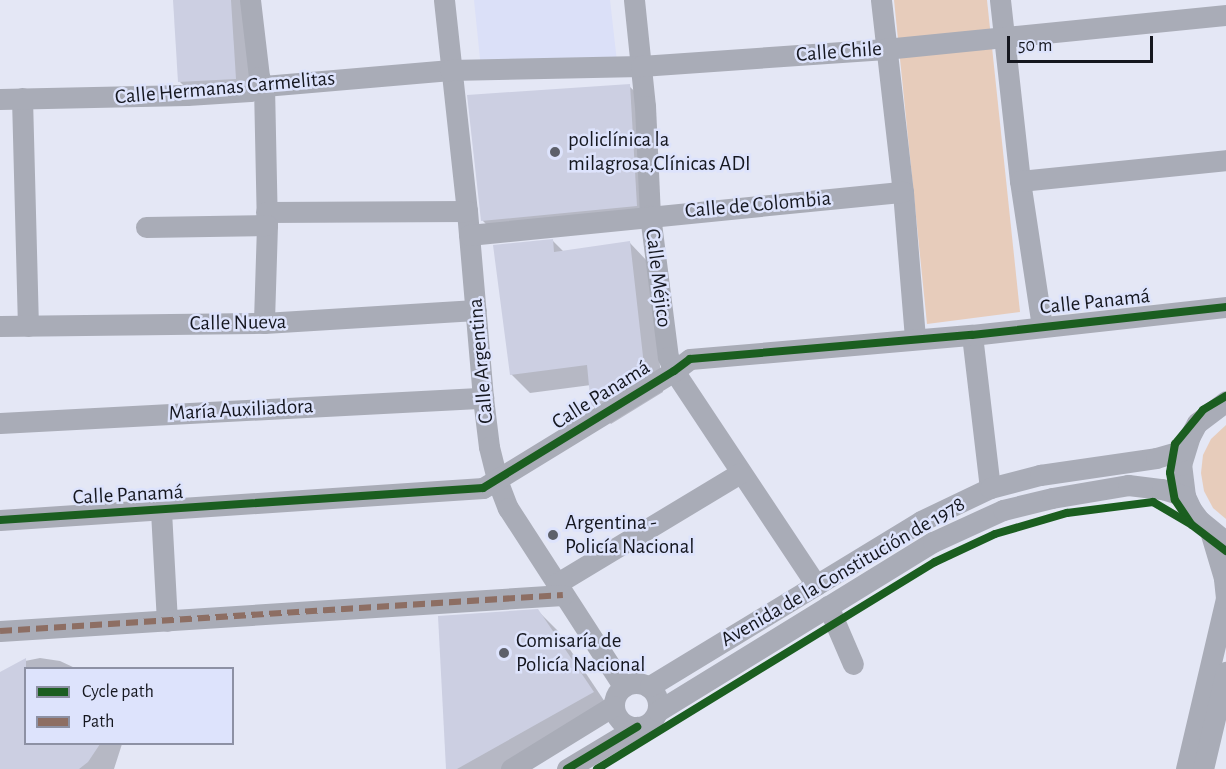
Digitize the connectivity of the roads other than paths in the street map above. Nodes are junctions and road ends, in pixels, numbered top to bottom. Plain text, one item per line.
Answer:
1 (250, 0) edge
2 (444, 0) edge
3 (634, 0) edge
4 (881, 0) edge
5 (1000, 0) edge
6 (1226, 15) edge
7 (1003, 36) junction
8 (885, 49) junction
9 (641, 66) junction
10 (450, 70) junction
11 (264, 86) junction
12 (22, 98) junction
13 (0, 99) edge
14 (1226, 160) edge
15 (1020, 181) junction
16 (903, 192) junction
17 (467, 211) junction
18 (650, 215) junction
19 (266, 218) junction
20 (146, 227) dead end
21 (469, 235) junction
22 (1226, 307) edge
23 (476, 310) junction
24 (264, 323) junction
25 (0, 326) edge
26 (28, 326) junction
27 (1042, 326) junction
28 (972, 335) junction
29 (915, 338) junction
30 (674, 371) junction
31 (483, 398) junction
32 (1226, 401) edge
33 (0, 423) edge
34 (1184, 450) junction
35 (740, 473) junction
36 (497, 480) junction
37 (990, 488) junction
38 (1185, 496) junction
39 (161, 512) junction
40 (0, 520) edge
41 (1218, 535) edge
42 (816, 585) junction
43 (560, 590) junction
44 (828, 606) junction
45 (167, 621) junction
46 (0, 630) edge
47 (853, 664) dead end
48 (1226, 672) edge
49 (650, 686) junction
50 (623, 687) junction
51 (613, 706) junction
52 (657, 711) junction
53 (637, 728) junction
54 (511, 769) edge
55 (567, 769) edge
56 (1186, 769) edge
57 (1203, 769) edge

1 - 11 street
2 - 10 street, Calle Argentina
3 - 9 street, Calle Méjico
4 - 8 street
5 - 7 street
6 - 7 street, Calle Chile
7 - 8 street, Calle Chile
7 - 15 street
8 - 9 street, Calle Chile
8 - 16 street
9 - 10 street, Calle Chile
9 - 18 street, Calle Méjico
10 - 11 street, Calle Hermanas Carmelitas
10 - 17 street, Calle Argentina
11 - 12 street, Calle Hermanas Carmelitas
11 - 19 street
12 - 13 street, Calle Hermanas Carmelitas
12 - 26 street
14 - 15 street
15 - 27 street
16 - 18 street, Calle de Colombia
16 - 29 street
17 - 19 street
17 - 21 street, Calle Argentina
18 - 21 street, Calle de Colombia
18 - 30 street, Calle Méjico
19 - 20 street
19 - 24 street
21 - 23 street, Calle Argentina
22 - 27 street, Calle Panamá
23 - 24 street, Calle Nueva
23 - 31 street, Calle Argentina
24 - 26 street, Calle Nueva
25 - 26 street, Calle Nueva
27 - 28 street, Calle Panamá
28 - 29 street, Calle Panamá
28 - 37 street
29 - 30 street, Calle Panamá
30 - 35 street, Calle Méjico
30 - 36 street, Calle Panamá
31 - 33 street, María Auxiliadora
31 - 36 street, Calle Argentina
32 - 34 street
34 - 37 street, Avenida de la Constitución de 1978
34 - 38 street
35 - 42 street, Calle Méjico
35 - 43 street
36 - 39 street, Calle Panamá
36 - 43 street, Calle Argentina
37 - 42 street, Avenida de la Constitución de 1978
38 - 41 street
38 - 44 street, Avenida de la Constitución de 1978
39 - 40 street, Calle Panamá
39 - 45 street
41 - 56 street
42 - 49 street, Avenida de la Constitución de 1978
43 - 45 street
43 - 50 street, Calle Argentina
44 - 47 street
44 - 52 street, Avenida de la Constitución de 1978
45 - 46 street
48 - 57 street
49 - 50 street
49 - 52 street
50 - 51 street
51 - 53 street
51 - 54 street
52 - 53 street
53 - 55 street

